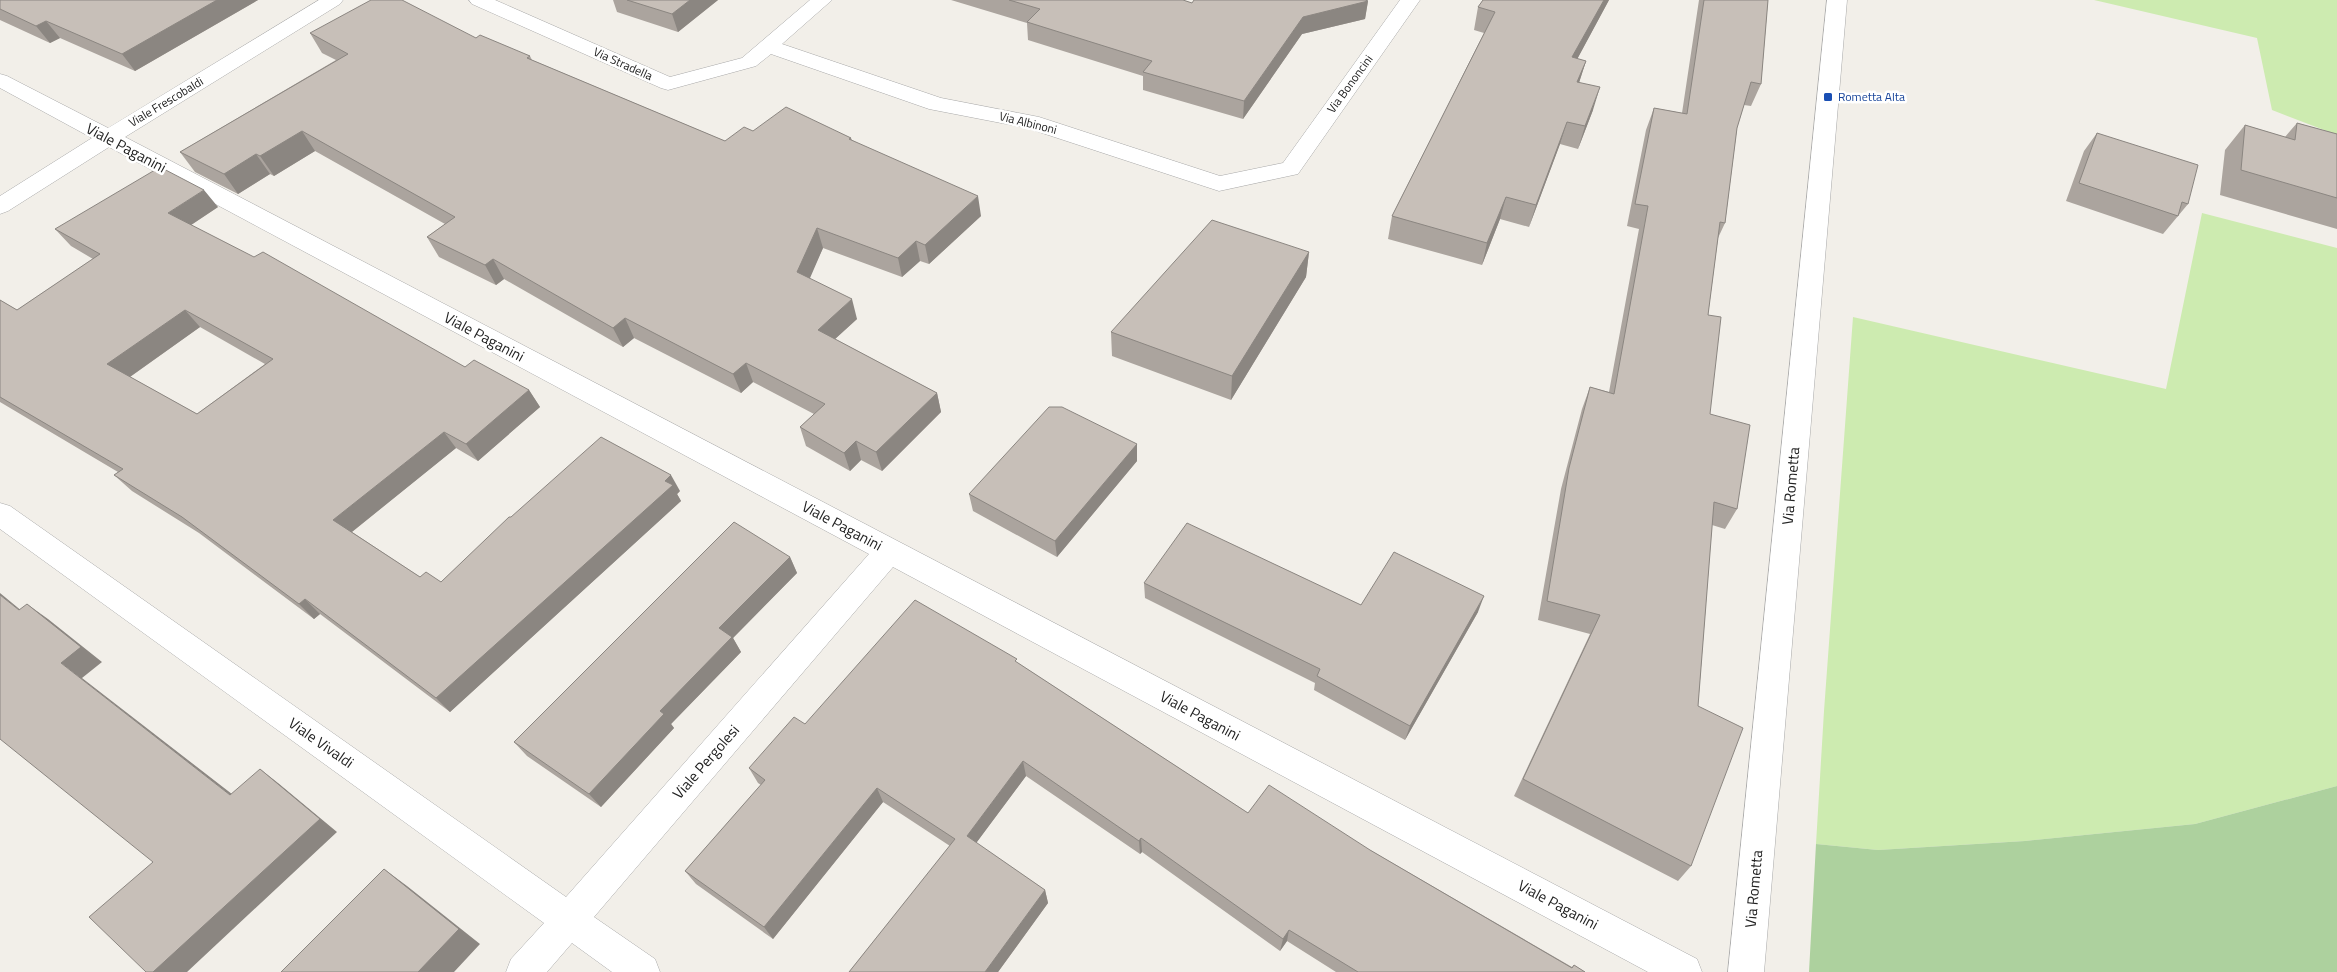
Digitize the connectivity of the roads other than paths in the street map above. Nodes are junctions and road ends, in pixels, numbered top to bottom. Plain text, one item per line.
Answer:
1 (333, 0) edge
2 (479, 0) edge
3 (822, 0) edge
4 (1410, 0) edge
5 (1837, 0) edge
6 (768, 46) junction
7 (0, 80) edge
8 (106, 138) junction
9 (1290, 169) joint
10 (0, 206) edge
11 (0, 514) edge
12 (889, 551) junction
13 (569, 920) junction
14 (524, 972) edge
15 (642, 972) edge
16 (1684, 972) edge
17 (1746, 972) edge

1 - 8 street, Viale Frescobaldi
2 - 6 street, Via Stradella
3 - 6 street, Via Stradella
4 - 9 street, Via Bononcini
5 - 17 street, Via Rometta
6 - 9 street, Via Albinoni
7 - 8 street, Viale Paganini
8 - 10 street, Viale Frescobaldi
8 - 12 street, Viale Paganini
11 - 13 street, Viale Vivaldi
12 - 13 street, Viale Pergolesi
12 - 16 street, Viale Paganini
13 - 14 street, Viale Pergolesi
13 - 15 street, Viale Vivaldi

